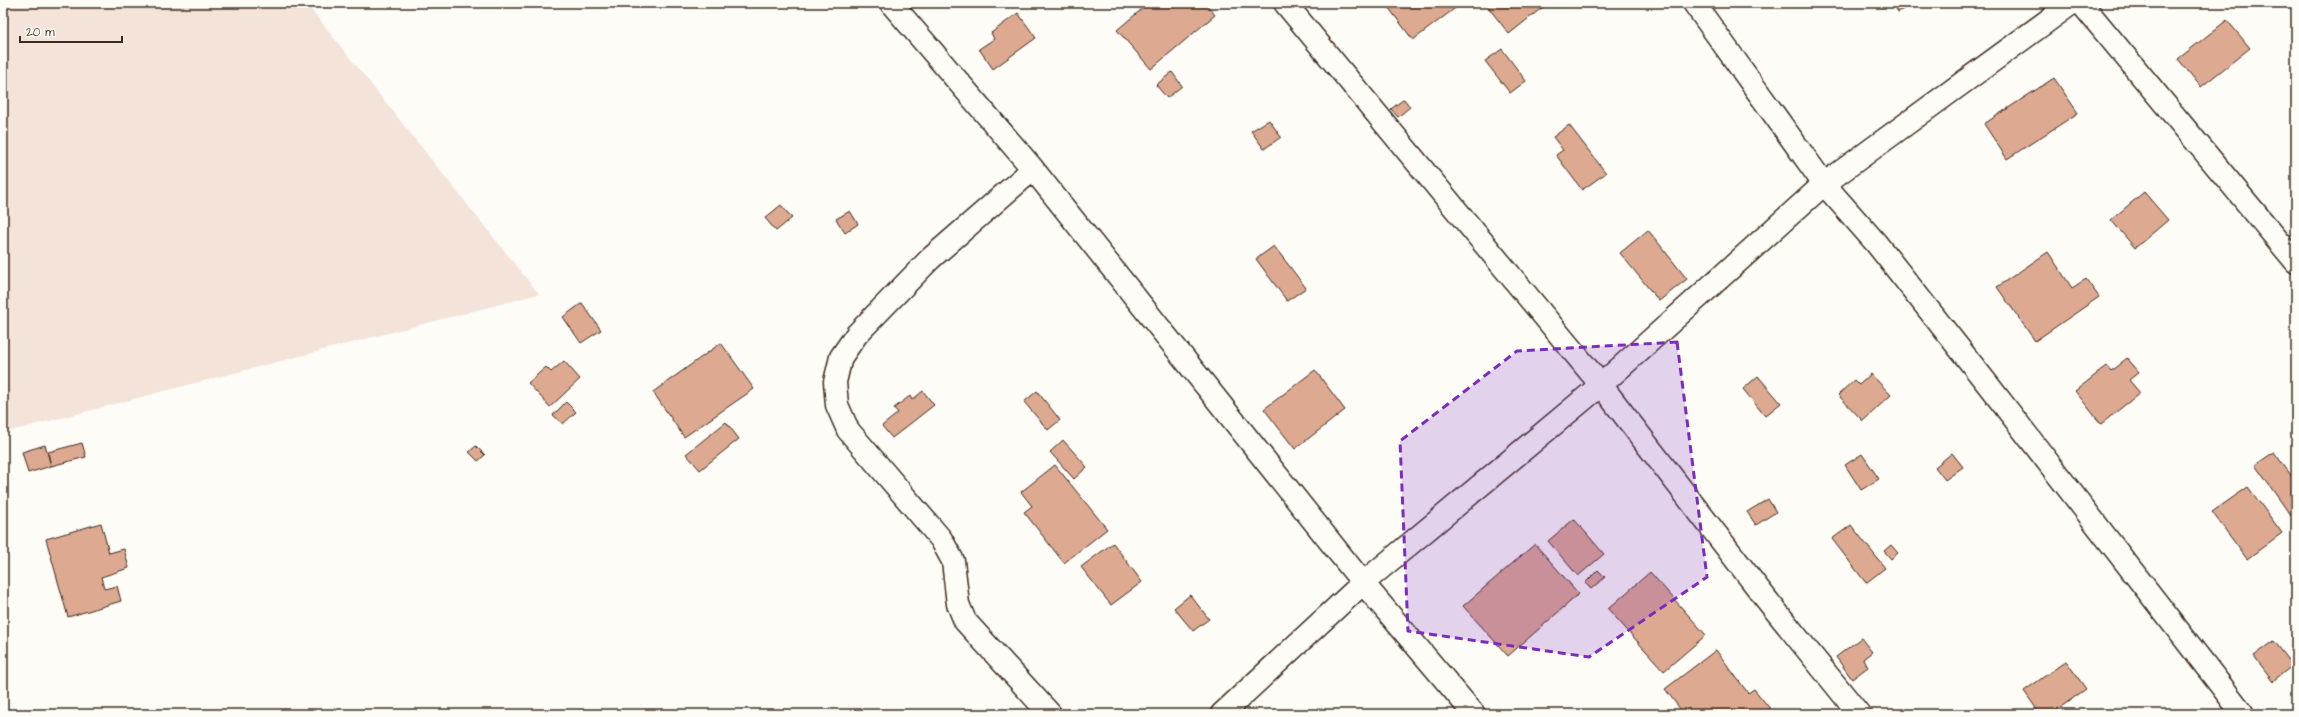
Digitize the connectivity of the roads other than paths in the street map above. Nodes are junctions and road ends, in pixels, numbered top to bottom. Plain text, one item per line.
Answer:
1 (891, 3) edge
2 (1285, 3) edge
3 (1694, 3) edge
4 (2072, 3) edge
5 (2081, 3) edge
6 (1033, 169) junction
7 (1824, 184) junction
8 (2296, 262) edge
9 (1601, 385) junction
10 (1363, 583) junction
11 (1050, 714) edge
12 (1222, 714) edge
13 (1474, 714) edge
14 (1859, 714) edge
15 (2243, 714) edge

1 - 6 street
2 - 9 street
3 - 7 street
4 - 7 street
5 - 8 street
6 - 10 street
6 - 11 street
7 - 9 street
7 - 15 street
9 - 10 street
9 - 14 street
10 - 12 street
10 - 13 street

